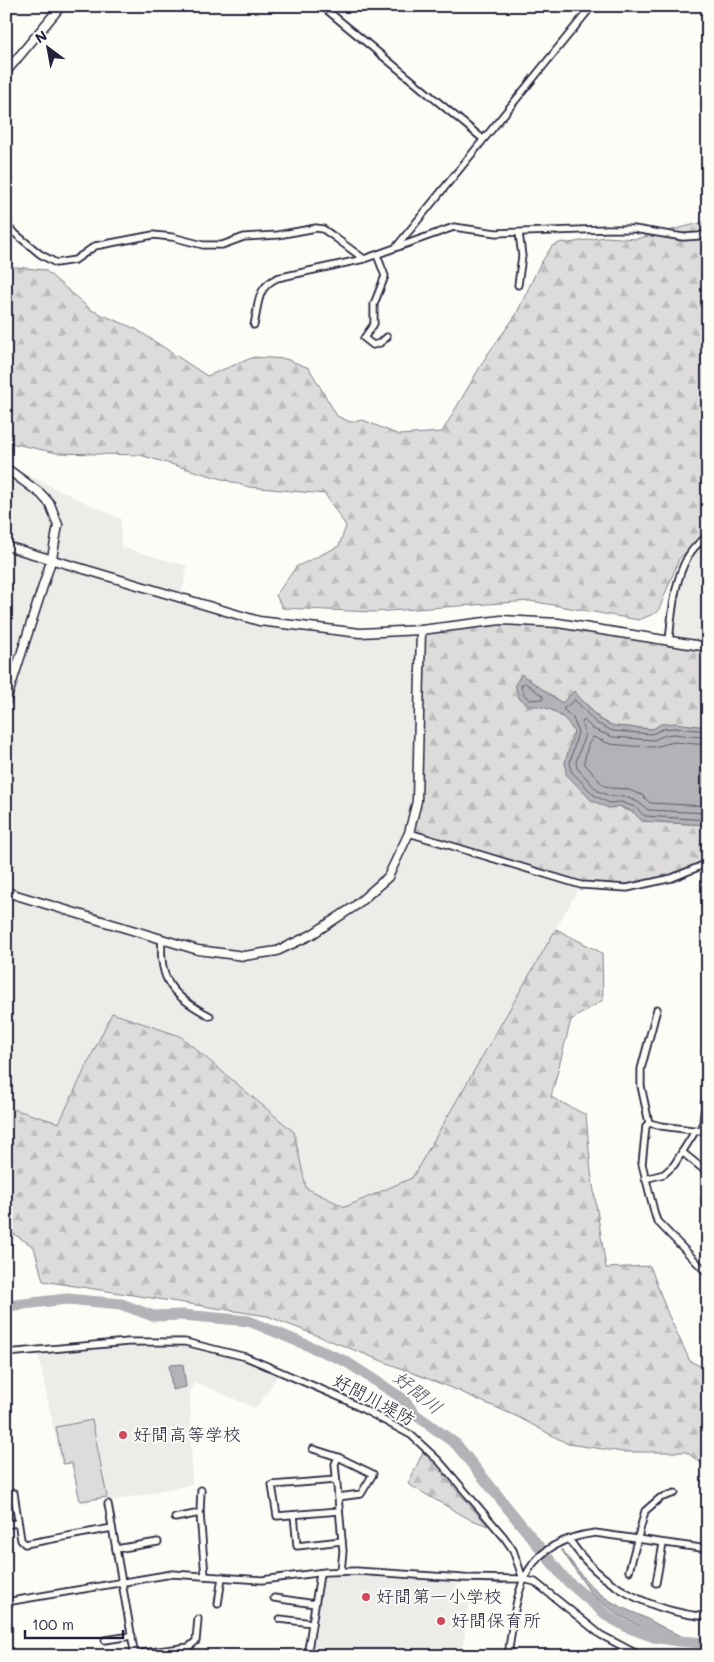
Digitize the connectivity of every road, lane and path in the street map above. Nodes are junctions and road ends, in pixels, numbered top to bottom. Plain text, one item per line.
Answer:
1 (61, 6) edge
2 (322, 6) edge
3 (592, 6) edge
4 (6, 72) edge
5 (482, 139) junction
6 (6, 226) edge
7 (520, 233) junction
8 (708, 233) edge
9 (395, 248) junction
10 (377, 255) junction
11 (364, 259) junction
12 (518, 285) dead end
13 (254, 325) dead end
14 (388, 337) dead end
15 (6, 468) edge
16 (708, 537) edge
17 (6, 546) edge
18 (52, 558) junction
19 (421, 630) junction
20 (669, 642) junction
21 (708, 646) edge
22 (6, 701) edge
23 (409, 834) junction
24 (708, 863) edge
25 (6, 892) edge
26 (162, 939) junction
27 (657, 1009) dead end
28 (210, 1016) dead end
29 (707, 1085) edge
30 (650, 1122) junction
31 (702, 1131) edge
32 (682, 1152) junction
33 (708, 1173) edge
34 (645, 1179) junction
35 (708, 1274) edge
36 (6, 1353) edge
37 (313, 1449) dead end
38 (338, 1457) junction
39 (336, 1480) junction
40 (201, 1490) dead end
41 (14, 1493) dead end
42 (675, 1494) dead end
43 (338, 1497) junction
44 (108, 1504) dead end
45 (339, 1511) junction
46 (200, 1513) junction
47 (294, 1515) junction
48 (175, 1518) dead end
49 (16, 1523) dead end
50 (6, 1525) edge
51 (112, 1528) junction
52 (568, 1539) junction
53 (638, 1539) junction
54 (342, 1541) junction
55 (158, 1542) dead end
56 (663, 1544) junction
57 (116, 1549) junction
58 (708, 1550) edge
59 (341, 1571) junction
60 (629, 1571) dead end
61 (205, 1574) junction
62 (320, 1574) junction
63 (222, 1577) junction
64 (523, 1579) junction
65 (122, 1582) junction
66 (656, 1583) dead end
67 (274, 1598) dead end
68 (6, 1601) edge
69 (218, 1604) dead end
70 (315, 1604) junction
71 (708, 1617) edge
72 (198, 1619) dead end
73 (280, 1619) dead end
74 (312, 1623) junction
75 (132, 1636) junction
76 (105, 1640) dead end
77 (135, 1655) edge
78 (307, 1656) edge
79 (508, 1656) edge
80 (641, 1656) edge

1 - 4 street
2 - 5 street
3 - 5 street
5 - 9 street
6 - 11 street
7 - 8 street
7 - 9 street
7 - 12 street
9 - 10 street
10 - 11 street
10 - 14 street
11 - 13 street
15 - 18 street
16 - 20 street
17 - 18 street
18 - 19 street
18 - 22 street
19 - 20 street
19 - 23 street
20 - 21 street
23 - 24 street
23 - 26 street
25 - 26 street
26 - 28 street
27 - 30 street
29 - 31 street
30 - 31 street
30 - 34 street
31 - 32 street
32 - 33 street
32 - 34 street
34 - 35 street
36 - 64 street, 好間川堤防
37 - 38 street
38 - 39 street
38 - 43 street
39 - 43 street
39 - 47 street
40 - 46 street
41 - 51 street
42 - 53 street
43 - 45 street
44 - 51 street
45 - 47 street
45 - 54 street
46 - 48 street
46 - 61 street
47 - 54 street
49 - 50 street
51 - 57 street
52 - 53 street
52 - 64 street
52 - 71 street
53 - 56 street
53 - 60 street
54 - 59 street
55 - 57 street
56 - 58 street
56 - 66 street
57 - 65 street
59 - 62 street
59 - 64 street
61 - 63 street
61 - 65 street
62 - 63 street
62 - 70 street
63 - 69 street
64 - 79 street
64 - 80 street
65 - 68 street
65 - 75 street
67 - 70 street
70 - 74 street
72 - 77 street
73 - 74 street
74 - 78 street
75 - 76 street
75 - 77 street

